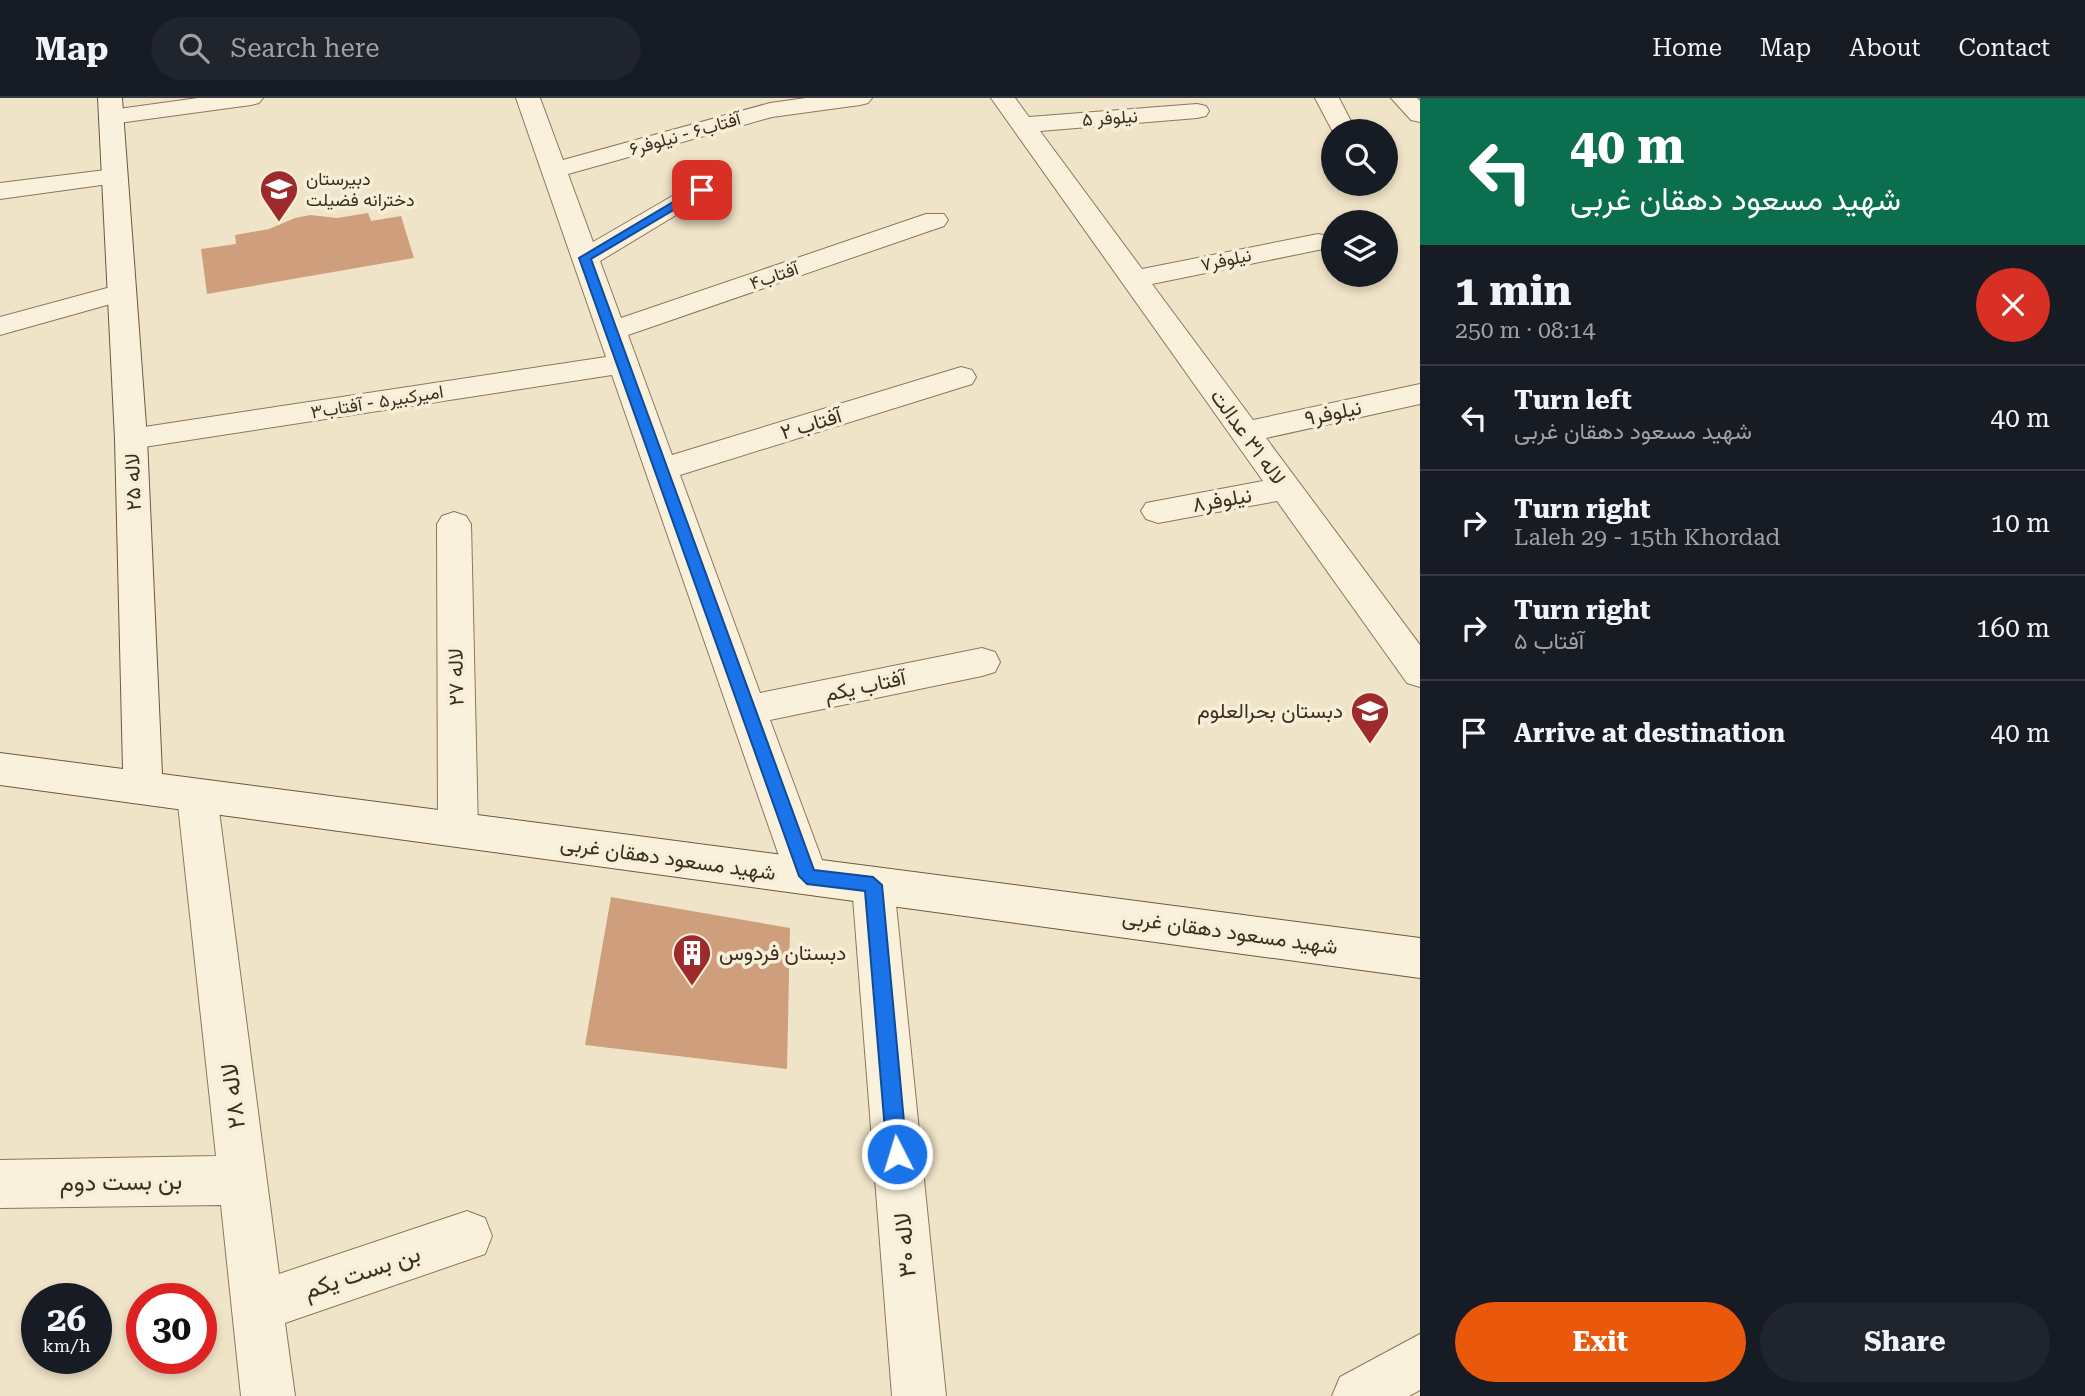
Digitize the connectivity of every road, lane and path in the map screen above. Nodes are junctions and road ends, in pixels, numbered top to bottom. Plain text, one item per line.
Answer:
1 (251, 98) edge
2 (528, 98) edge
3 (860, 98) edge
4 (1003, 98) edge
5 (1327, 98) edge
6 (1403, 98) edge
7 (110, 108) edge
8 (1197, 111) dead end
9 (1420, 115) edge
10 (1337, 119) edge
11 (1022, 125) junction
12 (554, 170) junction
13 (114, 177) junction
14 (702, 190) dead end
15 (0, 191) edge
16 (935, 220) dead end
17 (1318, 242) dead end
18 (585, 258) junction
19 (1134, 279) junction
20 (122, 292) junction
21 (0, 326) edge
22 (612, 331) junction
23 (623, 364) junction
24 (961, 377) dead end
25 (1420, 394) edge
26 (1245, 432) junction
27 (131, 439) junction
28 (661, 470) junction
29 (1285, 488) junction
30 (1158, 511) dead end
31 (454, 524) dead end
32 (1404, 626) edge
33 (982, 662) dead end
34 (1420, 673) edge
35 (748, 710) junction
36 (0, 769) edge
37 (143, 788) junction
38 (198, 796) junction
39 (458, 830) junction
40 (807, 876) junction
41 (873, 885) junction
42 (1420, 958) edge
43 (243, 1180) junction
44 (0, 1184) edge
45 (467, 1236) dead end
46 (258, 1307) junction
47 (1420, 1360) edge
48 (268, 1396) edge
49 (919, 1396) edge
50 (1359, 1396) edge

1 - 7 street
2 - 12 street
3 - 12 street, آفتاب۶ - نیلوفر۶
4 - 11 street, لاله ۳۱ عدالت
5 - 10 street
6 - 9 street
7 - 13 street, لاله ۲۵
8 - 11 street, نیلوفر ۵
11 - 19 street, لاله ۳۱ عدالت
12 - 18 street
13 - 15 street
13 - 20 street, لاله ۲۵
14 - 18 street
16 - 22 street, آفتاب۴
17 - 19 street, نیلوفر۷
18 - 22 street
19 - 26 street, لاله ۳۱ عدالت
20 - 21 street
20 - 27 street, لاله ۲۵
22 - 23 street
23 - 27 street, امیرکبیر۵ - آفتاب۳
23 - 28 street
24 - 28 street, آفتاب ۲
25 - 26 street, نیلوفر۹
26 - 29 street, لاله ۳۱ عدالت
27 - 37 street, لاله ۲۵
28 - 35 street
29 - 30 street, نیلوفر۸
29 - 32 street, لاله ۳۱ عدالت
31 - 39 street, لاله ۲۷
32 - 34 street, لاله ۳۱ عدالت
33 - 35 street, آفتاب یکم
35 - 40 street
36 - 37 street, شهید مسعود دهقان غربی
37 - 38 street, شهید مسعود دهقان غربی
38 - 39 street, شهید مسعود دهقان غربی
38 - 43 street, لاله ۲۸
39 - 40 street, شهید مسعود دهقان غربی
40 - 41 street, شهید مسعود دهقان غربی
41 - 42 street, شهید مسعود دهقان غربی
41 - 49 street, لاله ۳۰
43 - 44 street, بن بست دوم
43 - 46 street, لاله ۲۸
45 - 46 street, بن بست یکم
46 - 48 street, لاله ۲۸
47 - 50 street

